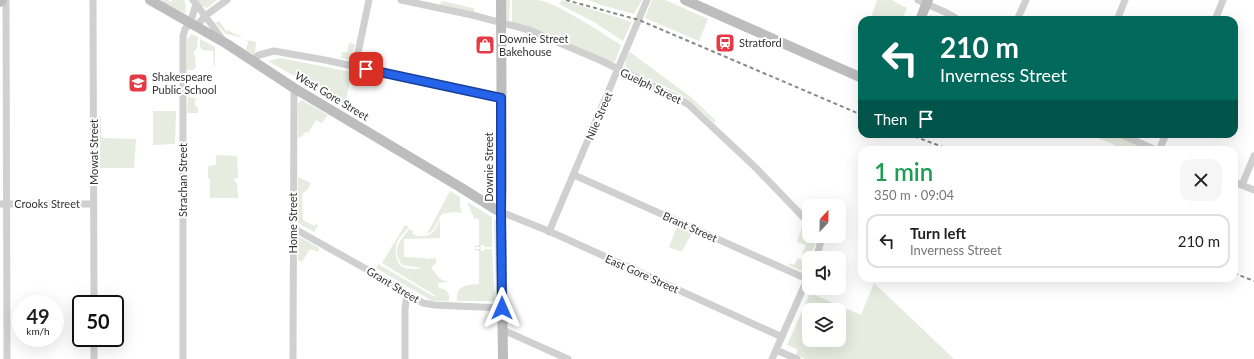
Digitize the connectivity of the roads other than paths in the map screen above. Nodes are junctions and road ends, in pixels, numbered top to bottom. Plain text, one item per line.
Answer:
1 (6, 0) edge
2 (93, 0) edge
3 (150, 0) edge
4 (227, 0) edge
5 (369, 0) edge
6 (401, 0) edge
7 (501, 0) edge
8 (647, 0) edge
9 (685, 0) edge
10 (1026, 0) edge
11 (1125, 0) edge
12 (1223, 0) edge
13 (924, 1) edge
14 (195, 2) edge
15 (205, 16) junction
16 (921, 16) edge
17 (952, 16) edge
18 (1019, 16) edge
19 (1119, 16) edge
20 (1217, 16) edge
21 (501, 23) junction
22 (190, 24) junction
23 (227, 44) junction
24 (251, 60) junction
25 (355, 67) junction
26 (618, 70) junction
27 (858, 76) edge
28 (294, 88) junction
29 (501, 98) junction
30 (1129, 138) edge
31 (1147, 146) edge
32 (1254, 156) edge
33 (574, 175) junction
34 (1238, 184) edge
35 (1242, 185) junction
36 (1254, 190) edge
37 (3, 204) edge
38 (94, 204) junction
39 (501, 212) junction
40 (802, 216) edge
41 (293, 228) junction
42 (549, 232) junction
43 (802, 274) edge
44 (802, 291) edge
45 (407, 294) junction
46 (94, 295) edge
47 (502, 308) junction
48 (503, 330) junction
49 (782, 337) junction
50 (94, 347) edge
51 (776, 350) junction
52 (7, 359) edge
53 (94, 359) edge
54 (183, 359) edge
55 (293, 359) edge
56 (405, 359) edge
57 (503, 359) edge
58 (568, 359) edge
59 (772, 359) edge
60 (797, 359) edge

1 - 37 street
2 - 38 street, Mowat Street
3 - 22 street, West Gore Street
4 - 15 street
5 - 25 street
6 - 21 street, Guelph Street
7 - 21 street, Downie Street
8 - 26 street, Nile Street
9 - 27 street
10 - 18 street
11 - 19 street
12 - 20 street
13 - 16 street
13 - 17 street
14 - 15 street
14 - 22 street, Strachan Street
15 - 22 street
15 - 23 street
21 - 26 street, Guelph Street
21 - 29 street, Downie Street
22 - 23 street, West Gore Street
22 - 54 street, Strachan Street
23 - 24 street, West Gore Street
24 - 25 street
24 - 28 street, West Gore Street
25 - 29 street
26 - 33 street, Nile Street
26 - 40 street, Guelph Street
28 - 39 street, West Gore Street
28 - 41 street, Home Street
29 - 39 street, Downie Street
30 - 31 street
32 - 35 street
33 - 42 street, Nile Street
33 - 43 street, Brant Street
34 - 35 street
35 - 36 street
37 - 38 street, Crooks Street
37 - 52 street
38 - 46 street, Mowat Street
39 - 42 street, East Gore Street
39 - 47 street, Downie Street
41 - 45 street, Grant Street
41 - 55 street, Home Street
42 - 49 street, East Gore Street
44 - 49 street
45 - 47 street, Grant Street
45 - 56 street
47 - 48 street, Downie Street
48 - 57 street, Downie Street
48 - 58 street
49 - 51 street
50 - 53 street
51 - 59 street
51 - 60 street

